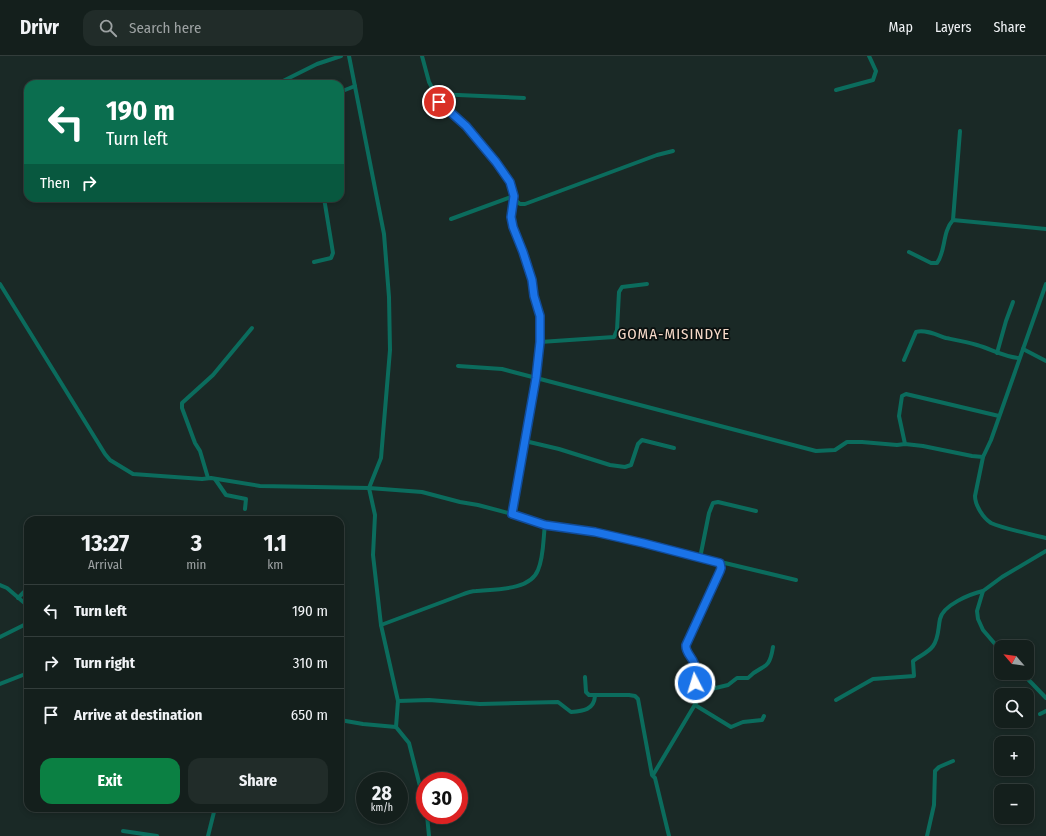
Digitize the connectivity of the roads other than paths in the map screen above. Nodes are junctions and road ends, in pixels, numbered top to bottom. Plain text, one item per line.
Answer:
1 (340, 56) edge
2 (349, 56) edge
3 (422, 56) edge
4 (869, 56) edge
5 (285, 80) edge
6 (355, 86) junction
7 (344, 90) edge
8 (836, 90) dead end
9 (435, 94) junction
10 (524, 98) dead end
11 (960, 131) dead end
12 (673, 151) dead end
13 (514, 198) junction
14 (325, 202) edge
15 (451, 219) dead end
16 (953, 220) junction
17 (1046, 229) edge
18 (909, 252) dead end
19 (314, 262) dead end
20 (0, 284) edge
21 (647, 284) dead end
22 (1046, 284) edge
23 (1013, 302) dead end
24 (252, 328) dead end
25 (540, 342) junction
26 (1023, 348) junction
27 (997, 353) junction
28 (1019, 358) junction
29 (904, 360) dead end
30 (1046, 361) edge
31 (458, 366) dead end
32 (536, 378) junction
33 (999, 416) junction
34 (525, 441) junction
35 (905, 444) junction
36 (674, 448) dead end
37 (983, 457) junction
38 (208, 478) junction
39 (215, 479) junction
40 (369, 488) junction
41 (245, 509) dead end
42 (756, 511) dead end
43 (512, 514) junction
44 (545, 525) junction
45 (1046, 538) edge
46 (1046, 551) edge
47 (700, 558) junction
48 (720, 563) junction
49 (796, 580) dead end
50 (0, 585) edge
51 (983, 591) junction
52 (24, 592) edge
53 (18, 598) junction
54 (24, 603) edge
55 (381, 625) junction
56 (24, 626) edge
57 (0, 637) edge
58 (994, 643) edge
59 (773, 647) dead end
60 (24, 675) edge
61 (585, 677) dead end
62 (1029, 680) edge
63 (0, 684) edge
64 (595, 696) junction
65 (1046, 698) edge
66 (698, 699) junction
67 (836, 700) dead end
68 (398, 701) junction
69 (695, 704) junction
70 (1046, 711) edge
71 (1040, 714) dead end
72 (764, 716) dead end
73 (344, 721) edge
74 (396, 727) junction
75 (953, 761) dead end
76 (416, 772) edge
77 (652, 775) junction
78 (214, 812) edge
79 (428, 824) edge
80 (123, 830) dead end
81 (157, 836) edge
82 (208, 836) edge
83 (429, 836) edge
84 (668, 836) edge
85 (927, 836) edge

1 - 5 street
2 - 6 street
3 - 9 street
4 - 8 street
6 - 7 street
6 - 40 street
9 - 10 street
9 - 13 street
11 - 16 street
12 - 13 street
13 - 15 street
13 - 25 street
14 - 19 street
16 - 17 street
16 - 18 street
20 - 38 street
21 - 25 street
22 - 26 street
23 - 27 street
24 - 38 street
25 - 32 street
26 - 28 street
26 - 30 street
27 - 28 street
27 - 29 street
28 - 33 street
31 - 32 street
32 - 34 street
32 - 35 street
33 - 35 street
33 - 37 street
34 - 36 street
34 - 43 street
35 - 37 street
37 - 45 street
38 - 39 street
39 - 40 street
39 - 41 street
40 - 43 street
40 - 55 street
42 - 47 street
43 - 44 street
44 - 47 street
44 - 55 street
46 - 51 street
47 - 48 street
48 - 49 street
48 - 66 street
50 - 53 street
51 - 58 street
51 - 67 street
52 - 53 street
53 - 54 street
55 - 68 street
56 - 57 street
59 - 66 street
60 - 63 street
61 - 64 street
62 - 65 street
64 - 68 street
64 - 77 street
66 - 69 street
68 - 74 street
69 - 72 street
69 - 77 street
70 - 71 street
73 - 74 street
74 - 76 street
75 - 85 street
77 - 84 street
78 - 82 street
79 - 83 street
80 - 81 street

